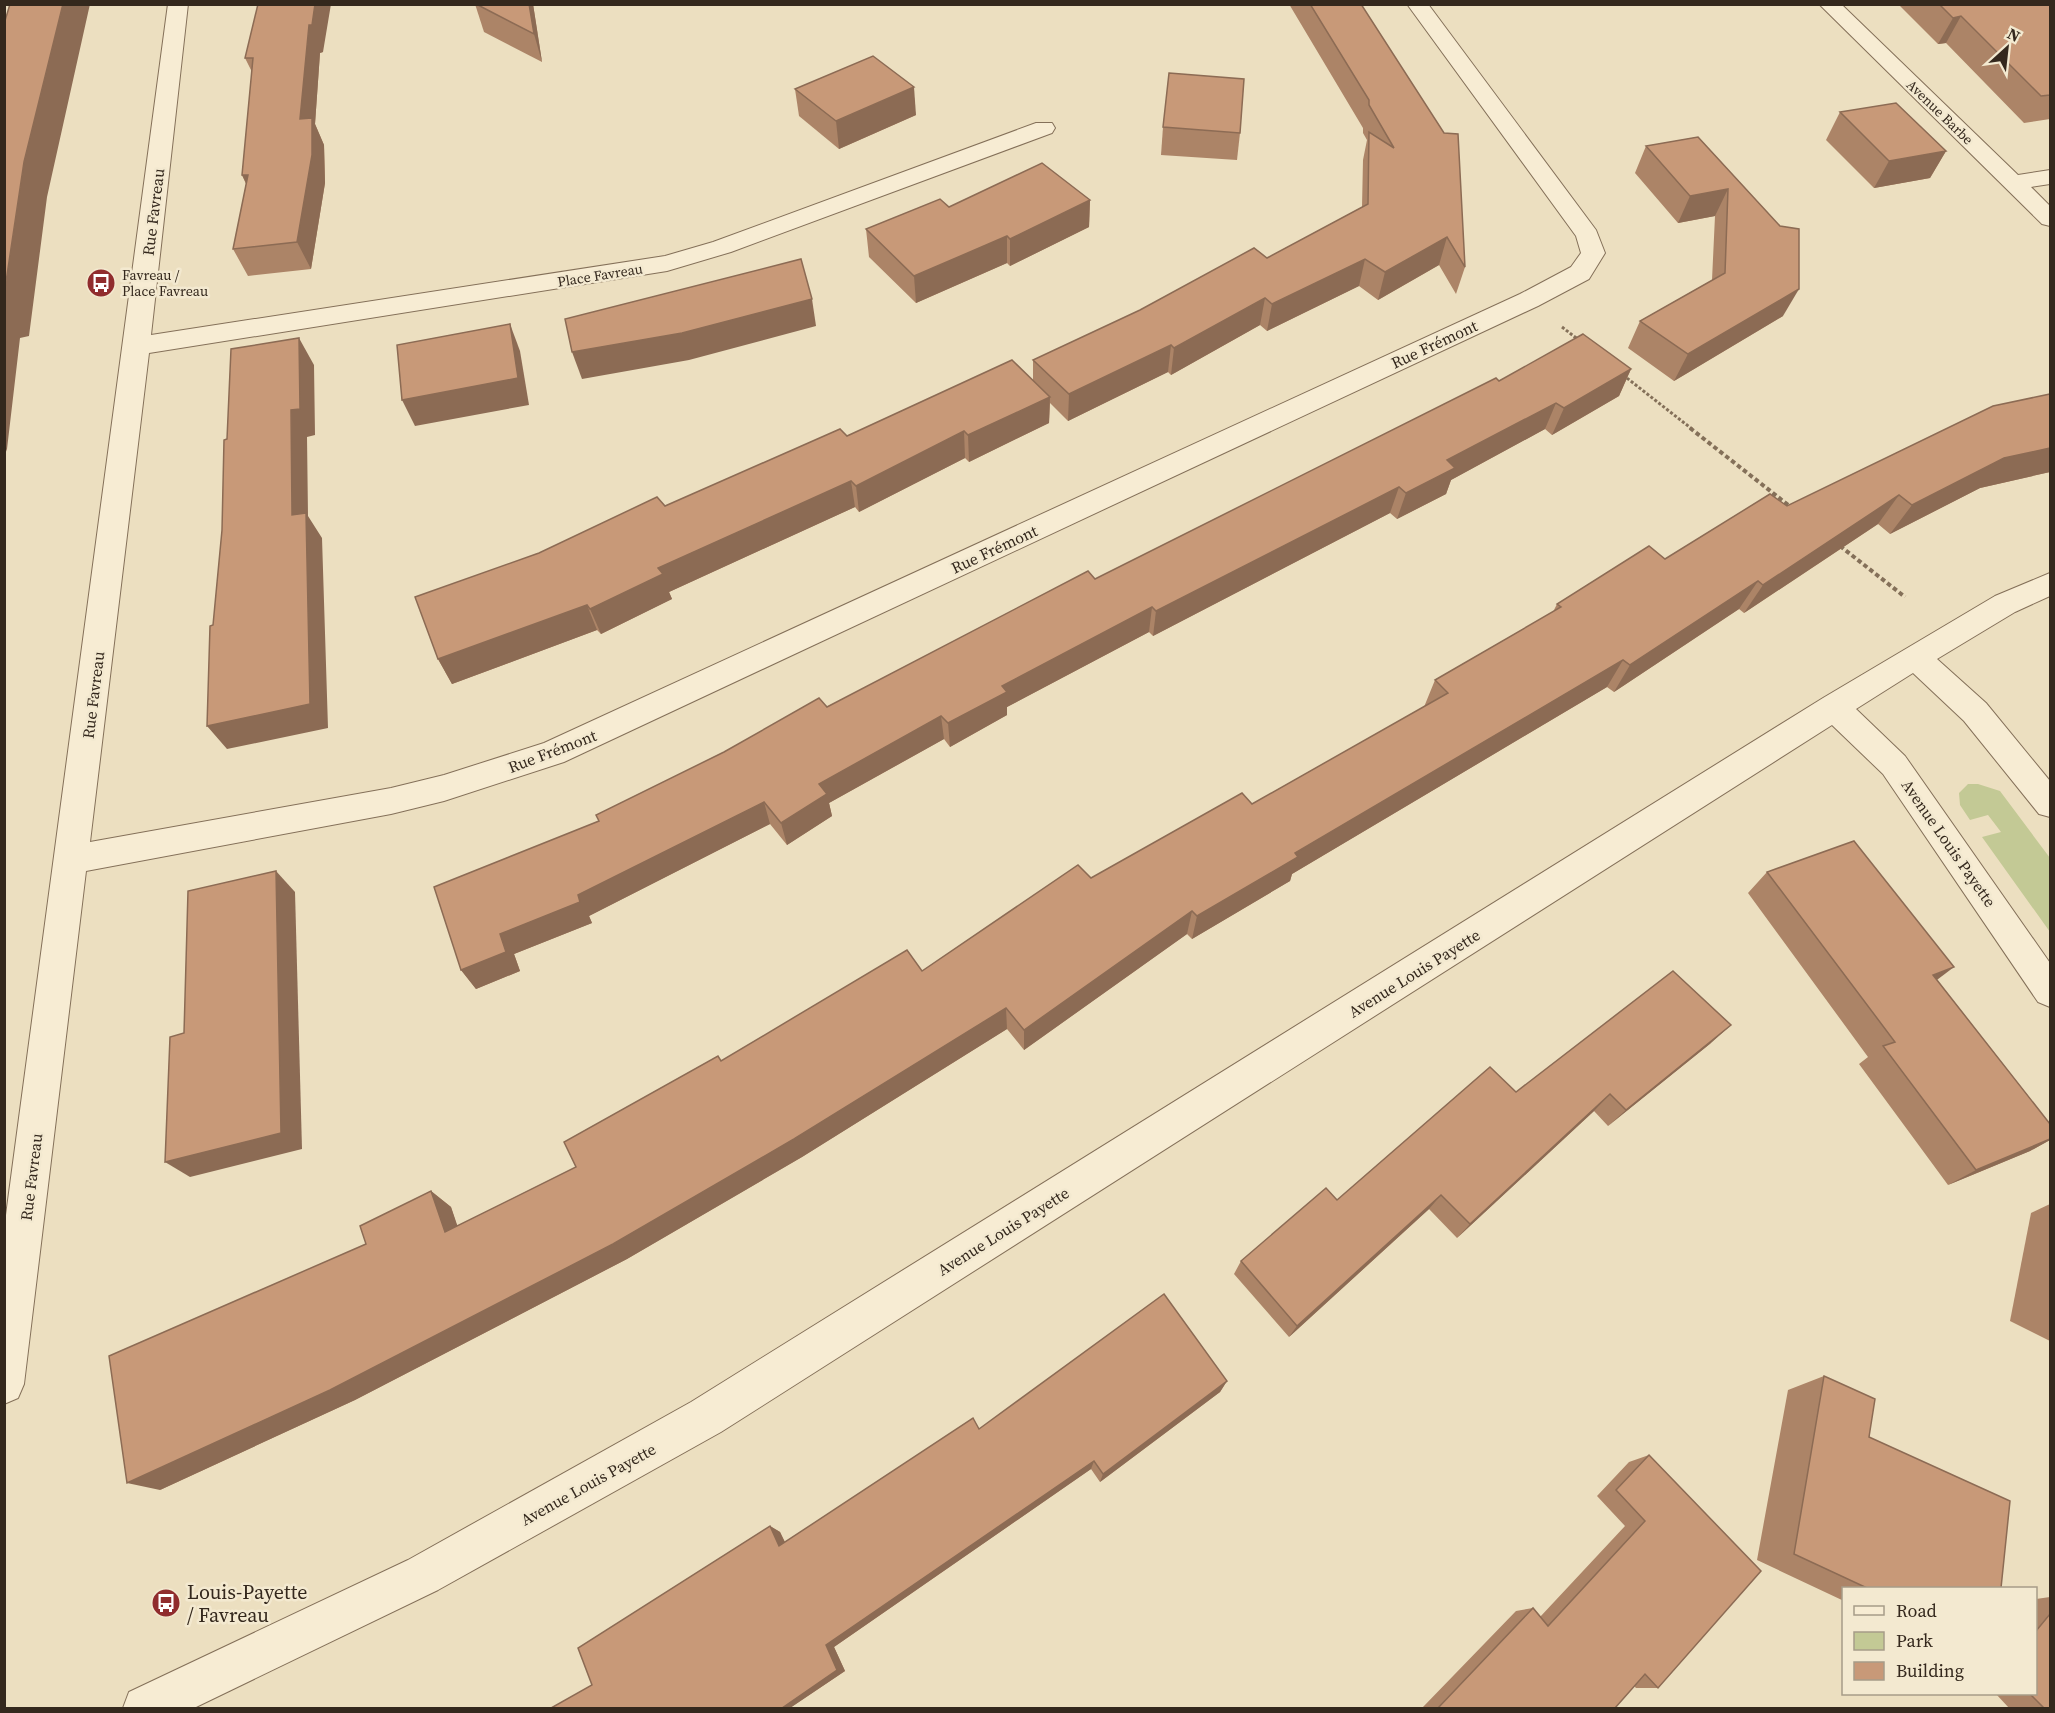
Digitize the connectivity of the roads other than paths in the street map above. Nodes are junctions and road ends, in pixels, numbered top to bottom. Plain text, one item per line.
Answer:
1 (177, 4) edge
2 (1417, 4) edge
3 (1829, 4) edge
4 (1044, 128) dead end
5 (2050, 177) edge
6 (2014, 183) junction
7 (2050, 219) edge
8 (137, 346) junction
9 (2050, 584) edge
10 (1915, 657) junction
11 (1834, 707) junction
12 (2050, 804) edge
13 (72, 860) junction
14 (2050, 991) edge
15 (4, 1384) edge
16 (145, 1708) edge

1 - 8 street, Rue Favreau
2 - 13 street, Rue Frémont
3 - 6 street, Avenue Barbe
4 - 8 street, Place Favreau
5 - 6 street
6 - 7 street, Avenue Barbe
8 - 13 street, Rue Favreau
9 - 10 street, Avenue Louis Payette
10 - 11 street, Avenue Louis Payette
10 - 12 street
11 - 14 street, Avenue Louis Payette
11 - 16 street, Avenue Louis Payette
13 - 15 street, Rue Favreau

